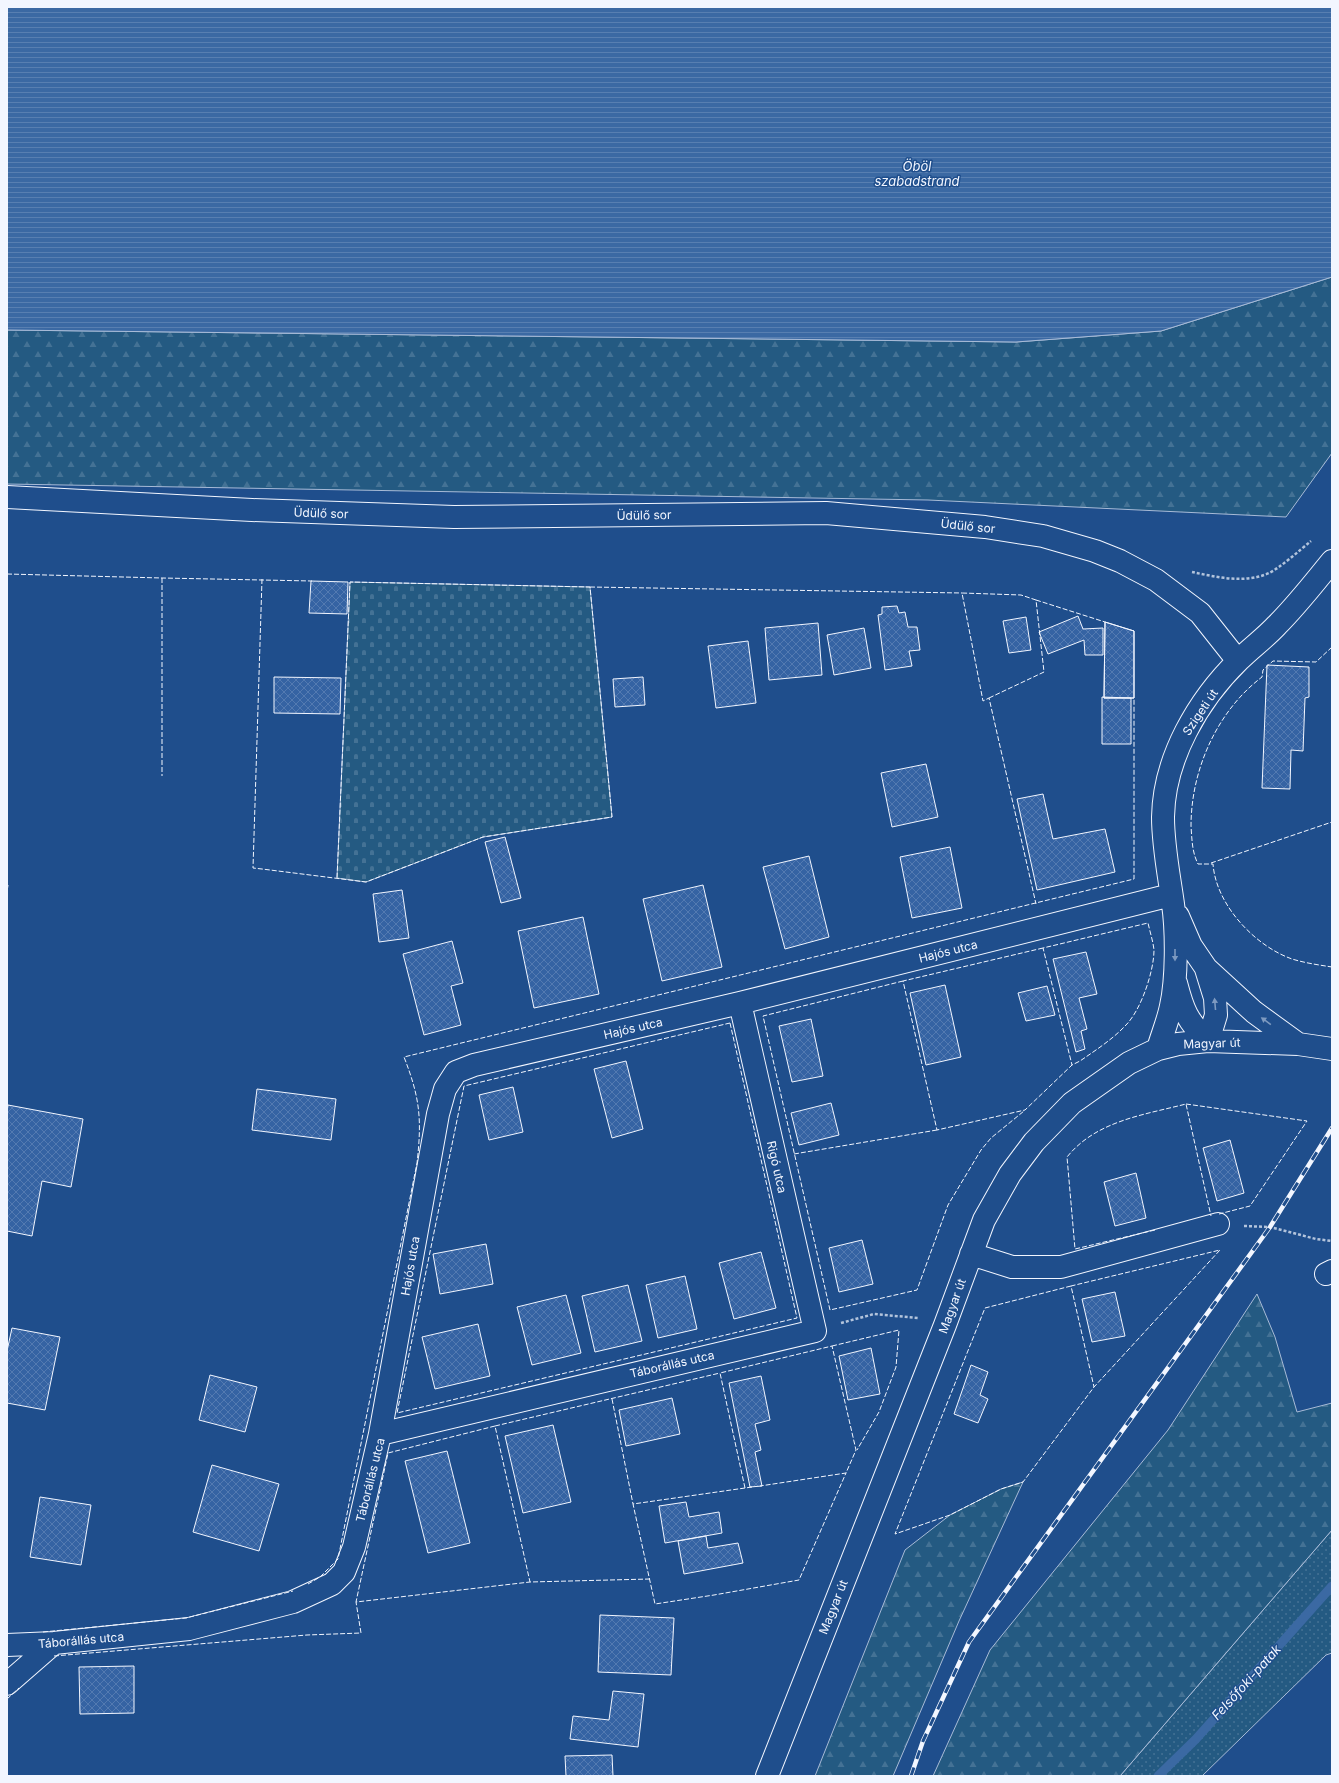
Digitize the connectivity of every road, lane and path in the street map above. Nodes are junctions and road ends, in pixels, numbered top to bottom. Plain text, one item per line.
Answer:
1 (7, 497) edge
2 (1313, 540) dead end
3 (1332, 561) edge
4 (1191, 572) dead end
5 (1238, 661) junction
6 (1172, 900) junction
7 (1206, 968) junction
8 (1175, 978) junction
9 (740, 1003) junction
10 (1208, 1041) junction
11 (1298, 1044) junction
12 (1326, 1048) edge
13 (1158, 1049) junction
14 (1218, 1224) joint
15 (1332, 1241) edge
16 (971, 1254) junction
17 (925, 1319) dead end
18 (815, 1331) junction
19 (380, 1434) junction
20 (54, 1643) junction
21 (7, 1645) edge
22 (7, 1684) edge
23 (767, 1776) edge

1 - 5 street, Üdülő sor
2 - 4 path
3 - 5 street, Szigeti út
5 - 6 street, Szigeti út
6 - 7 street
6 -> 8 street
6 - 9 street, Hajós utca
10 -> 7 street
11 -> 7 street
8 - 10 street
8 - 13 street
9 - 18 street, Rigó utca
9 - 19 street, Hajós utca
10 - 11 street, Magyar út
10 - 13 street, Magyar út
11 - 12 street, Magyar út
13 - 16 street, Magyar út
14 - 15 path
14 - 16 street
16 - 23 street, Magyar út
17 - 18 path
18 - 19 street, Táborállás utca
19 - 20 street, Táborállás utca
20 - 21 street, Táborállás utca
20 - 22 street

